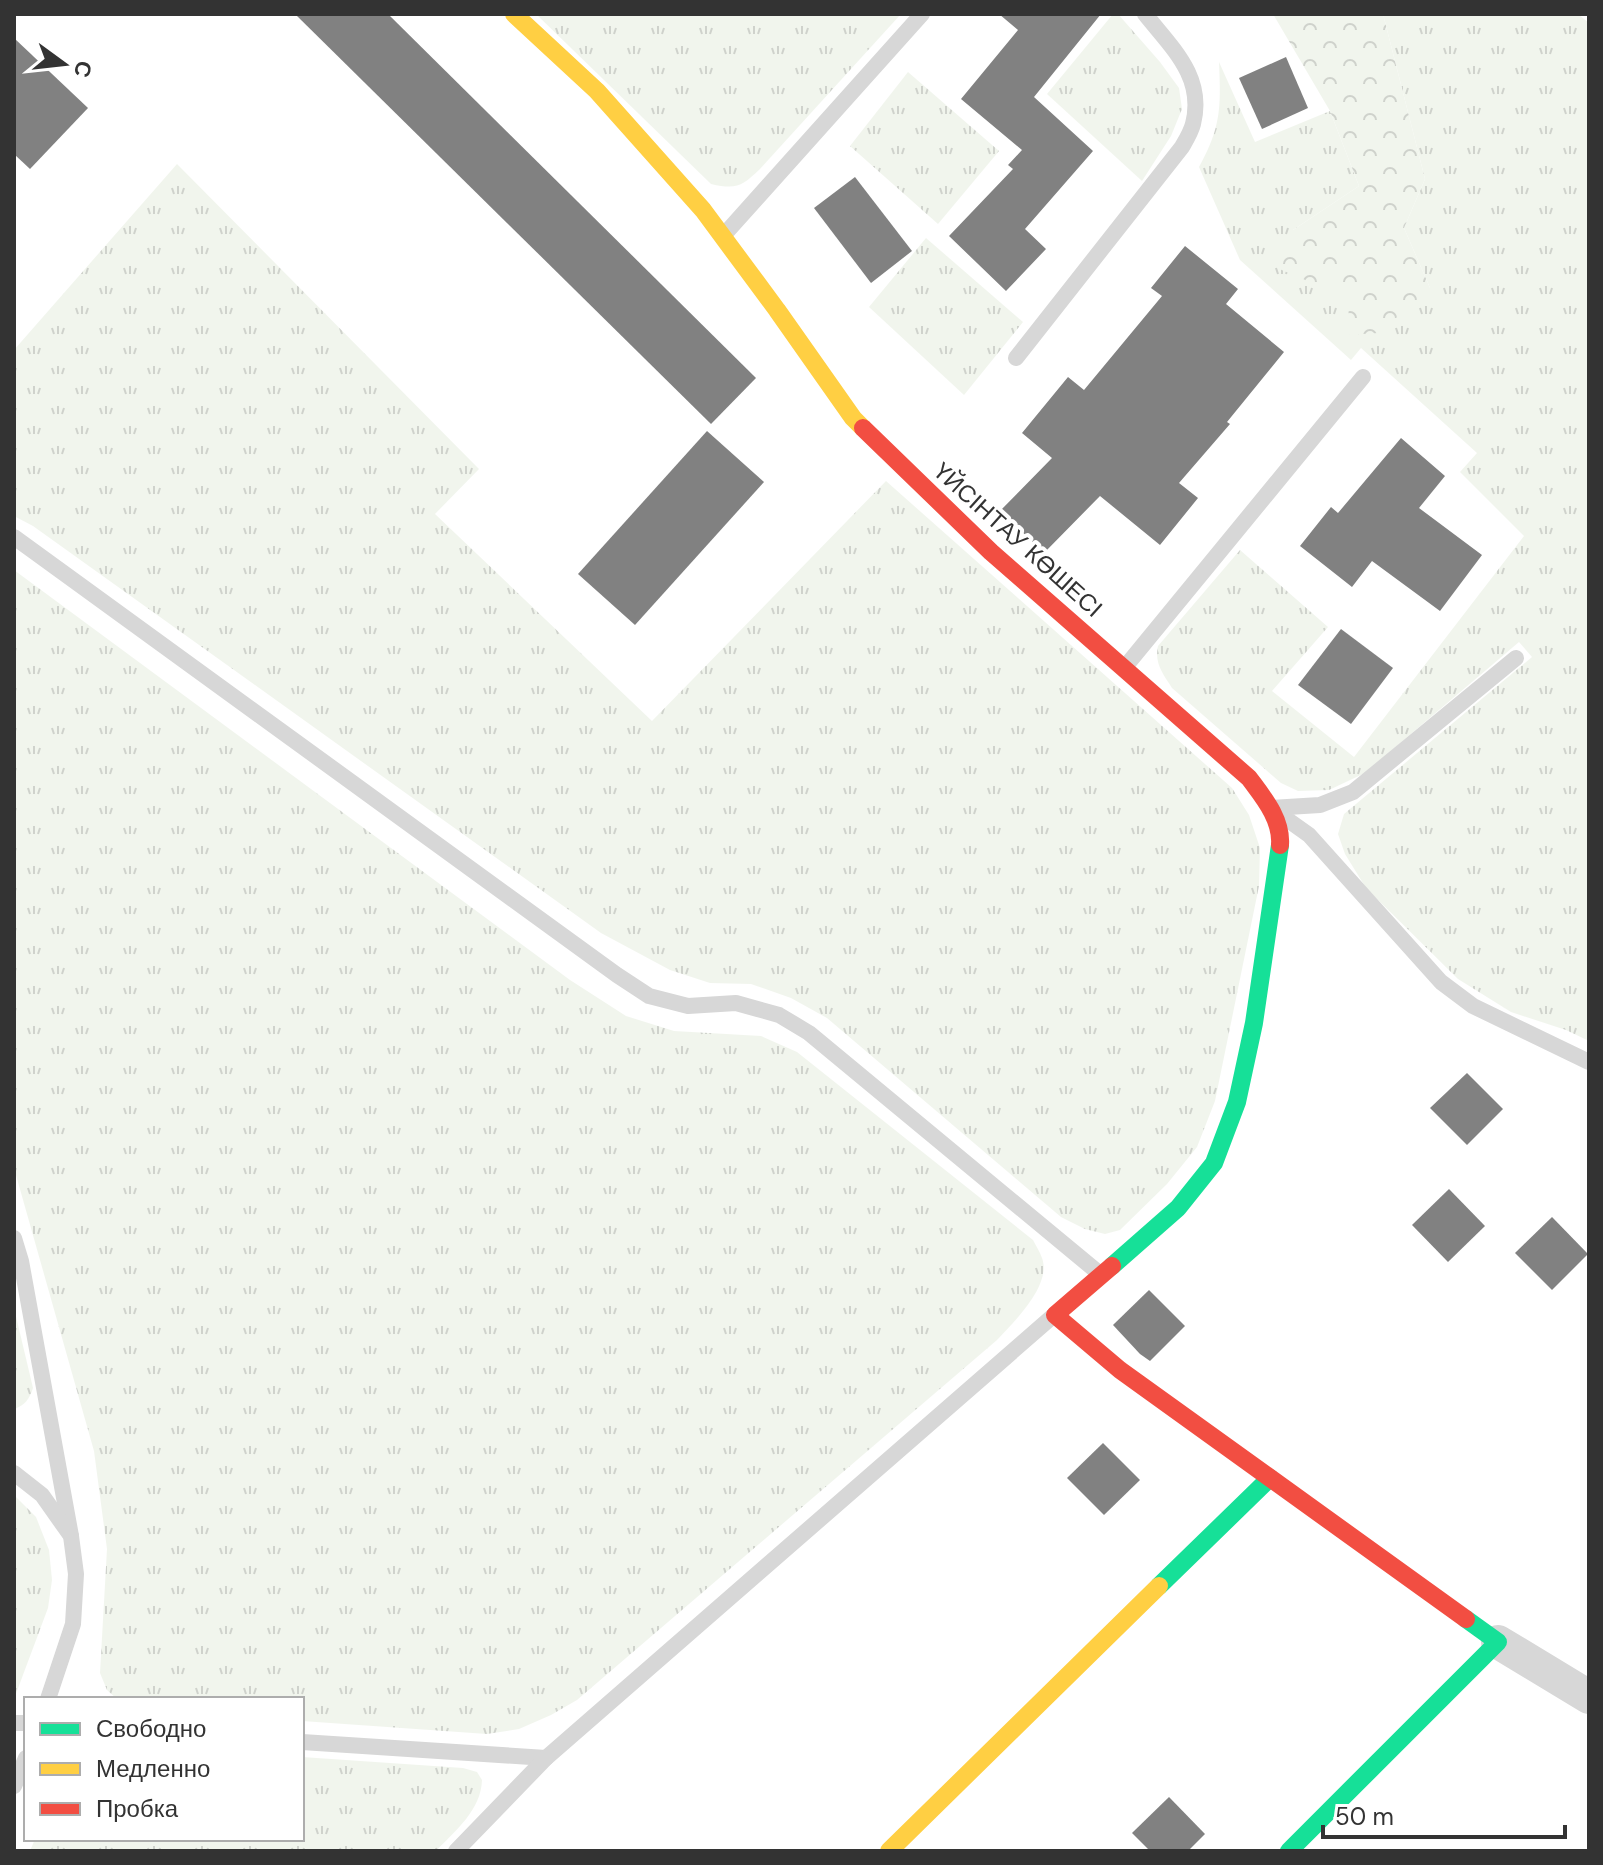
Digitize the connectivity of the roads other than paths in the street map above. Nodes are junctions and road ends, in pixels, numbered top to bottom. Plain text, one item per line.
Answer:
1 (514, 14) edge
2 (922, 14) edge
3 (1145, 14) edge
4 (723, 236) junction
5 (1016, 358) dead end
6 (1363, 377) dead end
7 (14, 537) edge
8 (1516, 658) dead end
9 (1124, 668) junction
10 (1271, 808) junction
11 (1589, 1062) edge
12 (14, 1238) edge
13 (1101, 1275) junction
14 (1055, 1315) junction
15 (14, 1473) edge
16 (1270, 1478) junction
17 (71, 1536) junction
18 (1498, 1642) junction
19 (49, 1697) edge
20 (1589, 1697) edge
21 (304, 1742) edge
22 (546, 1758) junction
23 (24, 1763) edge
24 (14, 1786) edge
25 (456, 1851) edge
26 (889, 1851) edge
27 (1289, 1851) edge

1 - 4 street, ҮЙСІНТАУ КӨШЕСІ
2 - 4 lane
3 - 5 lane
4 - 9 street, ҮЙСІНТАУ КӨШЕСІ
6 - 9 lane
7 - 13 lane
8 - 10 lane
9 - 10 street, ҮЙСІНТАУ КӨШЕСІ
10 - 11 lane
10 - 13 street, ҮЙСІНТАУ КӨШЕСІ
12 - 17 lane
13 - 14 street, ҮЙСІНТАУ КӨШЕСІ
14 - 16 street
14 - 22 lane
15 - 17 lane
16 - 18 street
16 - 26 street
17 - 19 lane
18 - 20 street
18 - 27 street
21 - 22 lane
22 - 25 lane
23 - 24 lane

